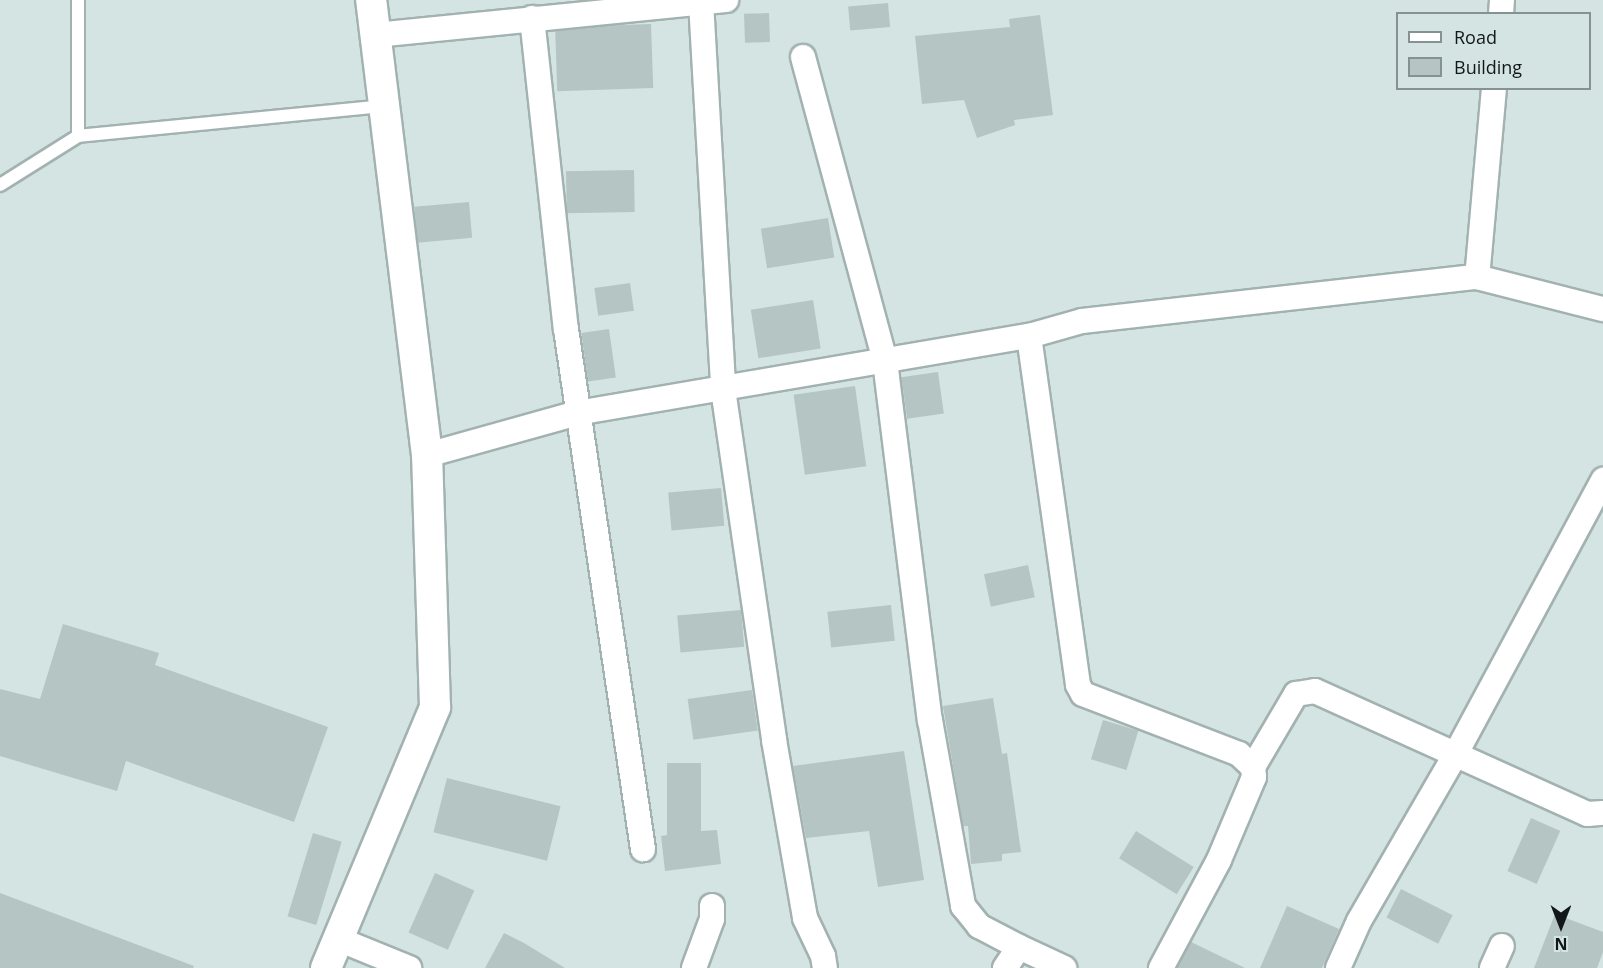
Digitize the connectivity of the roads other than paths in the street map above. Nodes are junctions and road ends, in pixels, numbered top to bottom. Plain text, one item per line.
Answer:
1 (78, 0) edge
2 (371, 0) edge
3 (726, 0) edge
4 (701, 2) junction
5 (532, 18) junction
6 (375, 35) junction
7 (803, 57) dead end
8 (1494, 90) edge
9 (382, 106) junction
10 (78, 136) junction
11 (0, 185) edge
12 (1477, 277) junction
13 (1603, 309) edge
14 (1029, 336) junction
15 (885, 361) junction
16 (723, 389) junction
17 (577, 413) junction
18 (427, 455) junction
19 (1603, 480) edge
20 (1454, 757) junction
21 (1254, 766) junction
22 (1603, 813) edge
23 (643, 849) dead end
24 (712, 906) dead end
25 (338, 939) junction
26 (1502, 946) dead end
27 (1019, 947) junction
28 (326, 968) edge
29 (409, 968) edge
30 (694, 968) edge
31 (825, 968) edge
32 (1005, 968) edge
33 (1064, 968) edge
34 (1161, 968) edge
35 (1338, 968) edge
36 (1492, 968) edge

1 - 10 lane
2 - 6 street
3 - 4 street
4 - 5 street
4 - 16 street
5 - 6 street
5 - 17 street
6 - 9 street
7 - 15 street
8 - 12 street
9 - 10 lane
9 - 18 street
10 - 11 lane
12 - 13 street
12 - 14 street
14 - 15 street
14 - 21 street
15 - 16 street
15 - 27 street
16 - 17 street
16 - 31 street
17 - 18 street
17 - 23 street
18 - 25 street
19 - 20 street
20 - 21 street
20 - 22 street
20 - 35 street
21 - 34 street
24 - 30 street
25 - 28 street
25 - 29 street
26 - 36 street
27 - 32 street
27 - 33 street

